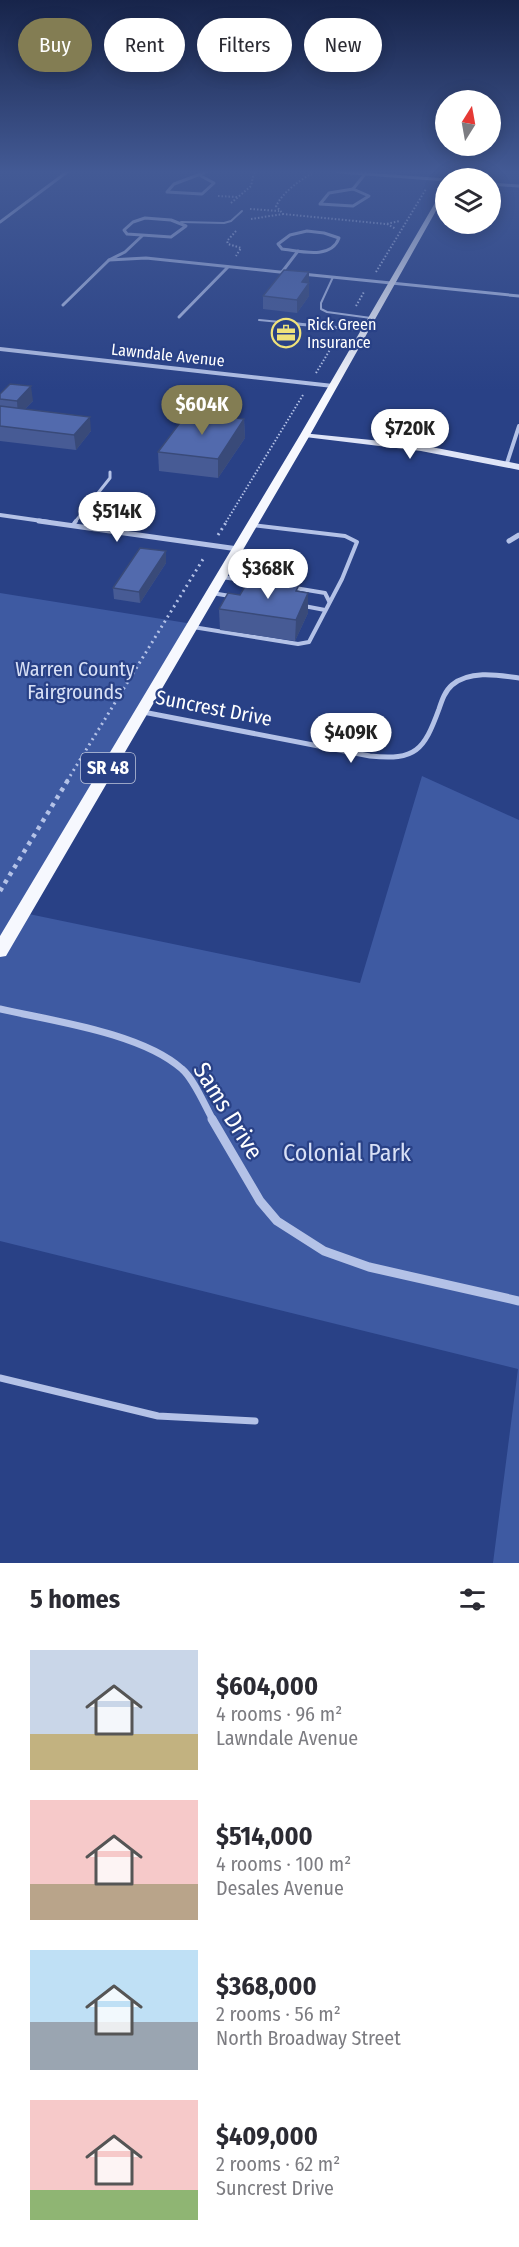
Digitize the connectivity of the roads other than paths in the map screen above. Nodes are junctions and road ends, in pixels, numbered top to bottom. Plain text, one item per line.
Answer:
1 (133, 245) edge
2 (279, 245) edge
3 (336, 245) edge
4 (413, 245) edge
5 (298, 251) junction
6 (109, 260) junction
7 (228, 267) junction
8 (282, 272) junction
9 (333, 277) junction
10 (391, 283) junction
11 (519, 296) edge
12 (63, 305) dead end
13 (179, 317) dead end
14 (371, 318) junction
15 (259, 320) dead end
16 (364, 330) junction
17 (0, 349) edge
18 (333, 386) junction
19 (519, 426) edge
20 (305, 435) junction
21 (507, 464) junction
22 (519, 466) edge
23 (110, 472) dead end
24 (0, 515) edge
25 (73, 525) junction
26 (252, 525) junction
27 (519, 535) edge
28 (509, 541) dead end
29 (238, 549) junction
30 (222, 577) junction
31 (212, 593) junction
32 (234, 596) edge
33 (329, 601) junction
34 (298, 606) edge
35 (325, 610) junction
36 (192, 626) junction
37 (519, 678) edge
38 (143, 712) junction
39 (0, 951) edge
40 (0, 1010) edge
41 (519, 1301) edge
42 (0, 1378) edge
43 (255, 1421) dead end

1 - 6 street
2 - 5 street
3 - 5 street
4 - 10 main road, SR 48
5 - 8 street
6 - 7 street
6 - 12 street
7 - 8 street
7 - 13 street
8 - 9 street
9 - 10 street
9 - 14 lane
10 - 11 street
10 - 14 main road, SR 48
14 - 16 main road, SR 48
15 - 16 lane
16 - 18 main road, SR 48
17 - 18 street, Lawndale Avenue
18 - 20 main road, SR 48
19 - 21 street
20 - 21 street
20 - 26 main road, SR 48
21 - 22 street
23 - 25 lane
24 - 25 street
25 - 29 street
26 - 29 main road, SR 48
26 - 33 lane
27 - 28 street
29 - 30 main road, SR 48
30 - 31 main road, SR 48
30 - 33 lane
31 - 32 lane
31 - 36 main road, SR 48
33 - 35 lane
34 - 35 lane
35 - 36 lane
36 - 38 main road, SR 48
37 - 38 street, Suncrest Drive
38 - 39 main road, SR 48
40 - 41 street, Sams Drive
42 - 43 lane

